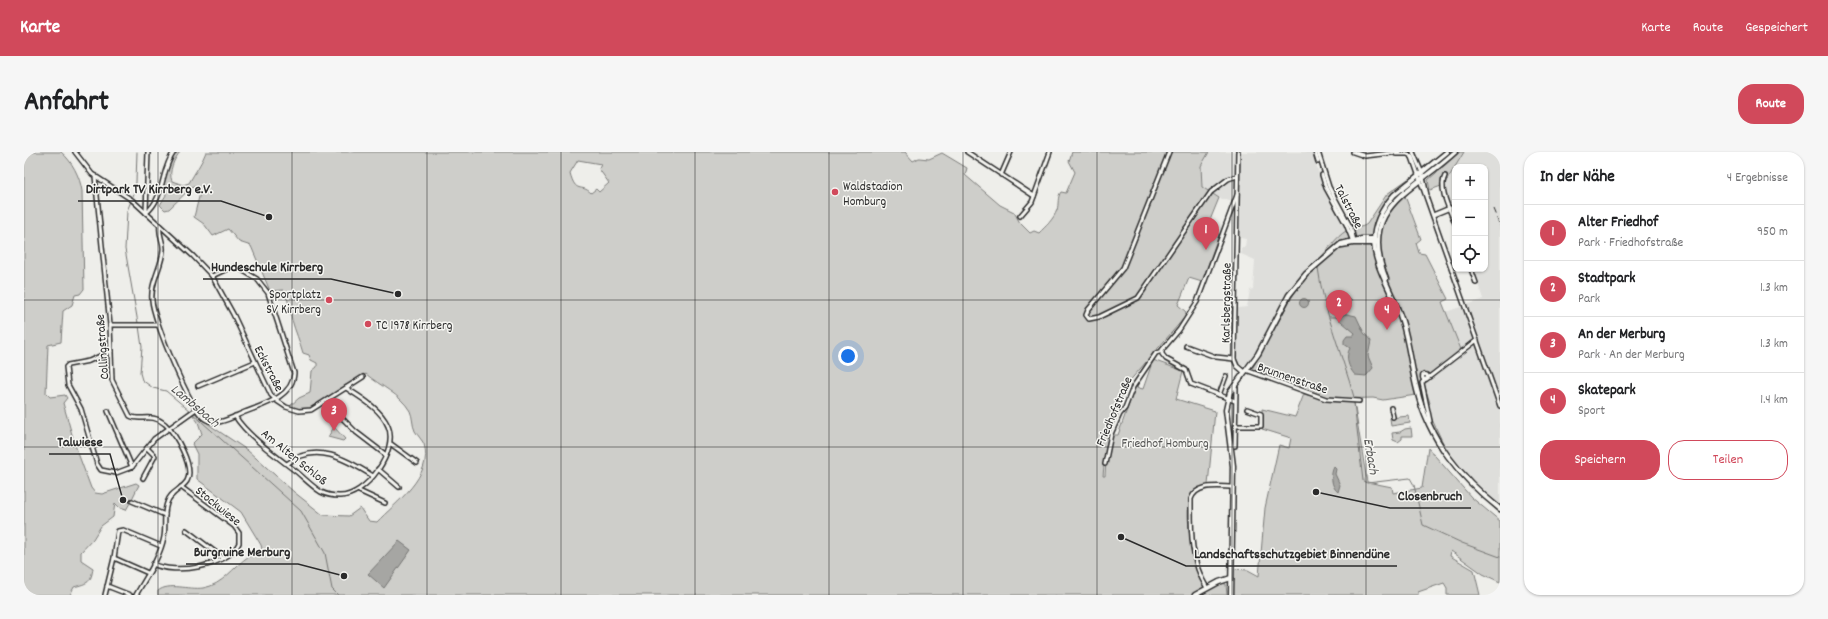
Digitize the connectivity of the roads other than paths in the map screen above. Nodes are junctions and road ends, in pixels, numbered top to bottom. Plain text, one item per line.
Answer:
1 (75, 152) edge
2 (148, 152) edge
3 (174, 152) edge
4 (967, 152) edge
5 (1011, 152) edge
6 (1050, 152) edge
7 (1169, 152) edge
8 (1238, 152) edge
9 (1317, 152) edge
10 (1353, 152) edge
11 (1400, 152) edge
12 (1447, 152) edge
13 (1455, 152) edge
14 (1412, 153) edge
15 (1384, 154) edge
16 (1393, 154) junction
17 (1419, 165) junction
18 (1432, 166) junction
19 (1001, 175) junction
20 (1420, 175) junction
21 (96, 176) junction
22 (1237, 176) junction
23 (1445, 176) dead end
24 (1421, 180) junction
25 (1412, 186) junction
26 (1424, 191) junction
27 (1237, 195) junction
28 (1034, 196) junction
29 (1427, 199) junction
30 (1450, 208) junction
31 (146, 213) junction
32 (1452, 214) edge
33 (1433, 215) junction
34 (1020, 216) dead end
35 (160, 226) junction
36 (1353, 241) junction
37 (1375, 241) junction
38 (1472, 272) edge
39 (212, 276) junction
40 (1476, 283) dead end
41 (110, 325) junction
42 (158, 325) junction
43 (1476, 340) junction
44 (1186, 346) dead end
45 (111, 351) junction
46 (1162, 352) junction
47 (1234, 359) junction
48 (255, 362) junction
49 (1439, 369) junction
50 (1245, 371) junction
51 (1226, 376) dead end
52 (363, 377) dead end
53 (1426, 379) junction
54 (198, 386) dead end
55 (346, 388) junction
56 (1236, 388) dead end
57 (1219, 395) junction
58 (1228, 398) junction
59 (274, 399) junction
60 (1235, 401) junction
61 (1359, 401) dead end
62 (1500, 406) edge
63 (1247, 408) dead end
64 (1391, 408) dead end
65 (195, 410) junction
66 (108, 411) dead end
67 (338, 414) dead end
68 (235, 416) junction
69 (1393, 417) dead end
70 (1235, 426) junction
71 (170, 429) junction
72 (1432, 430) junction
73 (1232, 437) junction
74 (390, 444) junction
75 (1235, 446) dead end
76 (147, 448) junction
77 (386, 455) junction
78 (417, 463) dead end
79 (287, 464) junction
80 (1105, 464) dead end
81 (132, 467) junction
82 (378, 468) junction
83 (373, 476) junction
84 (143, 478) dead end
85 (181, 487) junction
86 (399, 487) dead end
87 (1233, 487) junction
88 (359, 491) junction
89 (132, 501) dead end
90 (385, 503) dead end
91 (1500, 509) edge
92 (165, 515) junction
93 (186, 530) dead end
94 (161, 546) junction
95 (114, 558) junction
96 (223, 558) junction
97 (153, 564) junction
98 (148, 573) junction
99 (1231, 578) junction
100 (107, 586) junction
101 (1207, 588) junction
102 (105, 595) edge
103 (130, 595) edge
104 (136, 595) edge
105 (1195, 595) edge
106 (1231, 595) edge

1 - 21 street, Eckstraße
2 - 31 street
3 - 31 street
4 - 19 street
5 - 19 street
6 - 28 street
7 - 22 street
8 - 22 street, Karlsbergstraße
9 - 36 street, Talstraße
10 - 15 street
11 - 16 street
12 - 18 main road
13 - 24 main road
14 - 16 street
14 - 17 street
14 - 20 street
15 - 16 street
17 - 18 street
17 - 20 street
18 - 20 main road
19 - 28 street
20 - 24 street
20 - 37 main road
21 - 31 street, Eckstraße
21 - 41 street, Collingstraße
22 - 27 street, Karlsbergstraße
23 - 30 street
24 - 25 main road
24 - 26 street
24 - 29 street
25 - 26 street
25 - 37 main road
26 - 29 street
27 - 46 street, Friedhofstraße
27 - 47 street, Karlsbergstraße
28 - 34 street
29 - 33 street
30 - 32 street
30 - 33 street
31 - 35 street, Eckstraße
33 - 43 street
35 - 39 street, Eckstraße
35 - 42 street
36 - 37 main road
36 - 50 main road
37 - 72 main road
38 - 40 street
39 - 48 street, Eckstraße
39 - 59 street
41 - 42 street
41 - 45 street, Collingstraße
42 - 65 street
43 - 49 street
43 - 62 street
44 - 47 street
45 - 71 street, Collingstraße
45 - 81 street
46 - 57 street
46 - 80 street, Friedhofstraße
47 - 50 street, Karlsbergstraße
48 - 54 street
48 - 59 street, Eckstraße
49 - 53 street
49 - 53 street
50 - 58 main road
50 - 61 street, Brunnenstraße
51 - 57 street
52 - 55 street, Eckstraße
53 - 72 street
55 - 59 street, Eckstraße
55 - 74 street
56 - 60 street
57 - 58 street
58 - 60 street
58 - 73 main road
59 - 68 street
60 - 70 street
63 - 70 street
64 - 69 street
65 - 68 street
65 - 71 street
66 - 81 street
67 - 77 street
68 - 79 street, Am Alten Schloß
70 - 73 street
71 - 76 street
71 - 85 street, Collingstraße
72 - 91 main road
73 - 75 street
73 - 87 main road
74 - 77 street
74 - 78 street
76 - 81 street
76 - 84 street
77 - 82 street
79 - 83 street
79 - 88 street, Am Alten Schloß
82 - 83 street
82 - 86 street
83 - 88 street
85 - 92 street, Collingstraße
85 - 96 street, Stockwiese
87 - 99 main road
87 - 101 street
88 - 90 street
89 - 92 street
92 - 94 street, Collingstraße
93 - 96 street
94 - 95 street
94 - 97 street, Collingstraße
95 - 98 street
95 - 100 street
96 - 97 street, Stockwiese
97 - 98 street, Collingstraße
98 - 104 street, Collingstraße
99 - 101 main road
99 - 106 main road
100 - 102 street
100 - 103 street
101 - 105 main road

